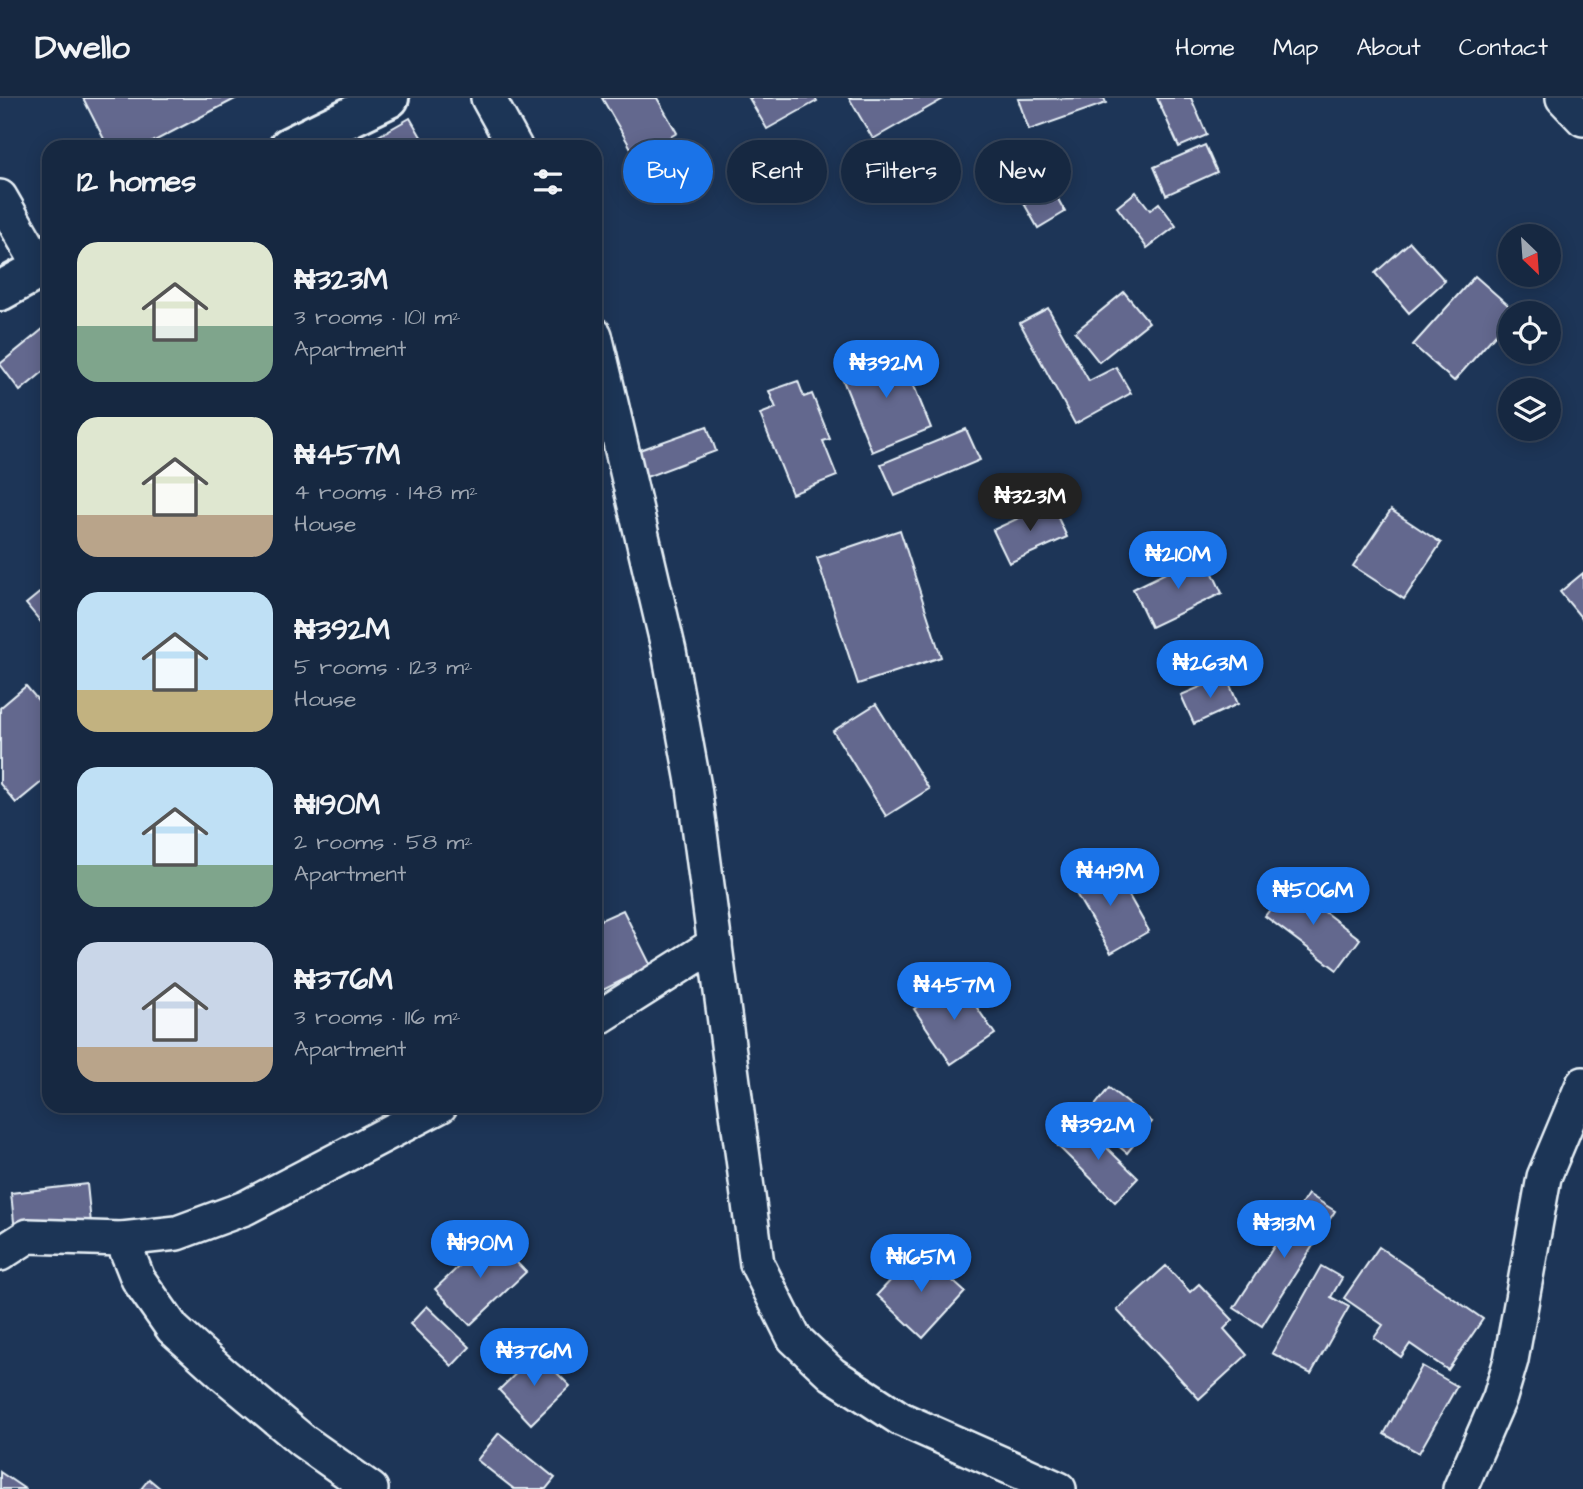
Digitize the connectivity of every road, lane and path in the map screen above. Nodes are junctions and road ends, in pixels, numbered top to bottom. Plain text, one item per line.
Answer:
1 (389, 98) edge
2 (488, 98) edge
3 (1563, 98) edge
4 (1583, 119) edge
5 (303, 140) edge
6 (511, 140) edge
7 (0, 197) edge
8 (42, 261) edge
9 (42, 268) edge
10 (0, 291) edge
11 (602, 365) edge
12 (715, 944) junction
13 (602, 1016) edge
14 (1583, 1084) edge
15 (427, 1113) edge
16 (122, 1239) junction
17 (0, 1254) edge
18 (371, 1489) edge
19 (1059, 1489) edge
20 (1460, 1489) edge

1 - 5 main road
2 - 6 street
3 - 4 street
7 - 8 street
9 - 10 main road
11 - 12 street
12 - 13 street
12 - 19 street
14 - 20 street
15 - 16 street
16 - 17 street
16 - 18 street

